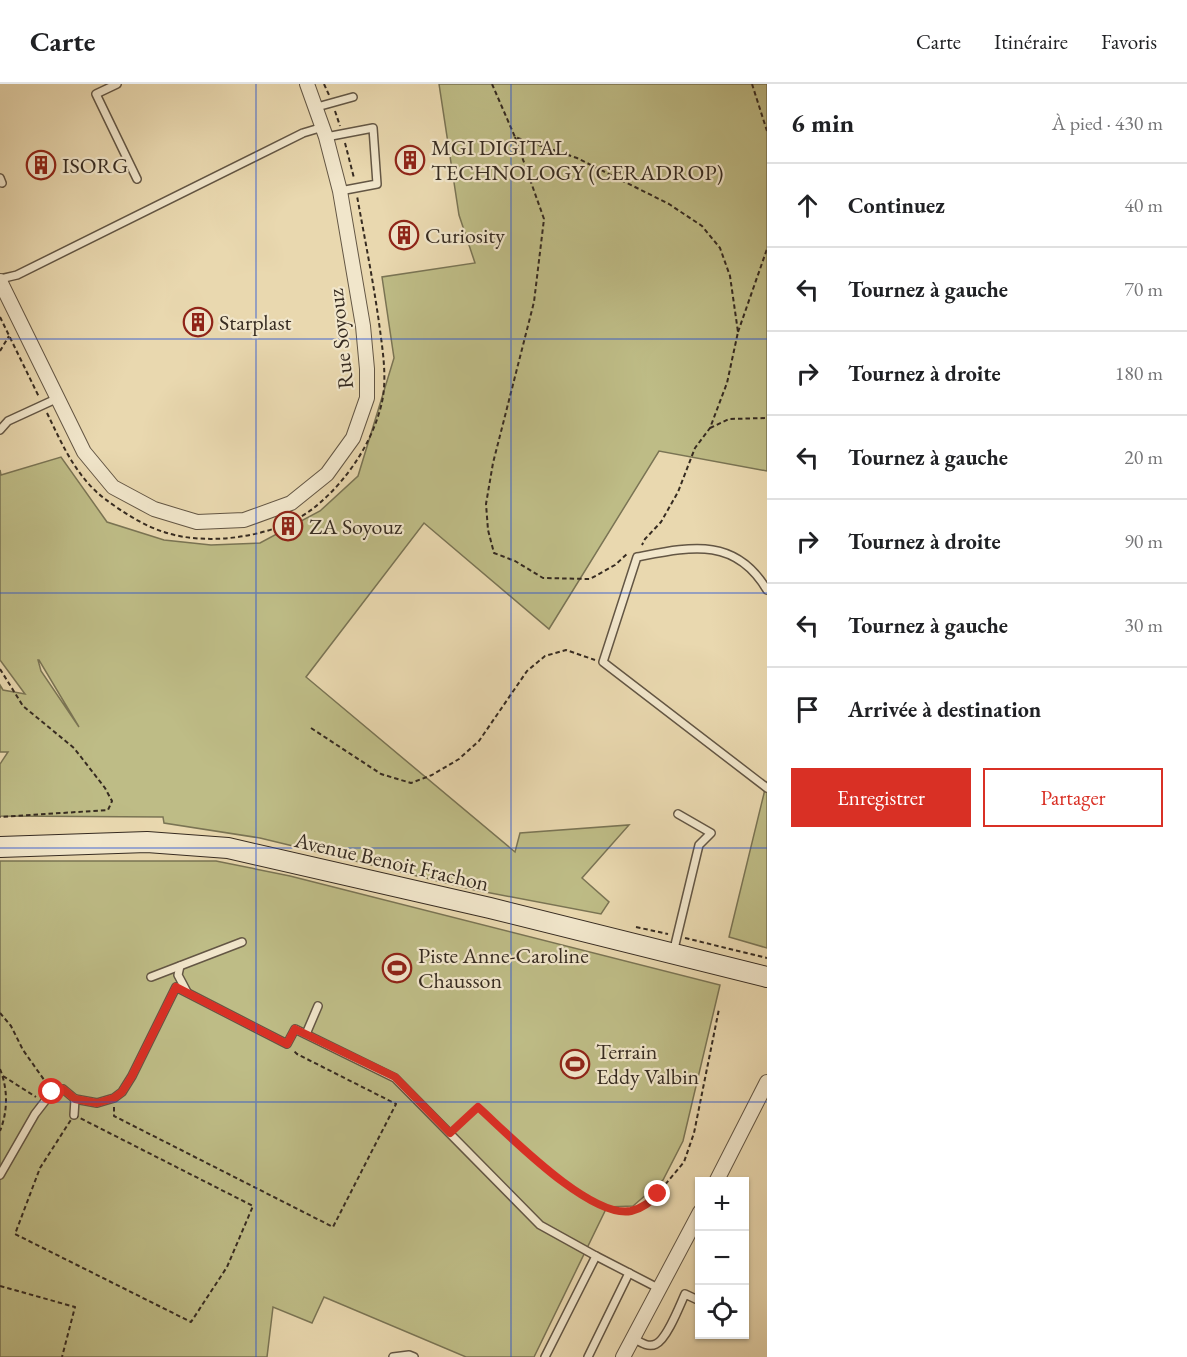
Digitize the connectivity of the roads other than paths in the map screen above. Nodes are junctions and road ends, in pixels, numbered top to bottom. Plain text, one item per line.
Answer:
1 (117, 84) edge
2 (307, 84) edge
3 (353, 97) dead end
4 (316, 107) junction
5 (325, 132) junction
6 (137, 179) dead end
7 (340, 191) junction
8 (1, 283) edge
9 (58, 398) junction
10 (0, 430) edge
11 (767, 590) edge
12 (767, 788) edge
13 (678, 814) dead end
14 (0, 847) edge
15 (242, 942) dead end
16 (673, 953) junction
17 (180, 966) junction
18 (151, 977) dead end
19 (767, 977) edge
20 (189, 994) junction
21 (318, 1006) dead end
22 (306, 1034) junction
23 (767, 1082) edge
24 (75, 1099) junction
25 (74, 1115) road end
26 (0, 1175) edge
27 (719, 1177) edge
28 (695, 1219) edge
29 (596, 1256) junction
30 (629, 1273) junction
31 (658, 1288) junction
32 (695, 1299) edge
33 (633, 1338) junction
34 (393, 1357) edge
35 (414, 1357) edge
36 (545, 1357) edge
37 (588, 1357) edge
38 (623, 1357) edge

1 - 6 lane
2 - 4 street, Rue Soyouz
3 - 4 lane
4 - 5 street, Rue Soyouz
5 - 7 street, Rue Soyouz
5 - 7 lane
5 - 8 lane
7 - 9 street, Rue Soyouz
8 - 9 street, Rue Soyouz
9 - 10 lane
11 - 12 lane
13 - 16 lane
14 - 16 main road, Avenue Benoit Frachon
15 - 17 lane
16 - 19 main road, Avenue Benoit Frachon
17 - 18 lane
17 - 20 lane
20 - 22 lane
20 - 24 lane
21 - 22 lane
22 - 29 lane
23 - 27 street
24 - 25 lane
24 - 26 lane
28 - 31 street
29 - 30 lane
29 - 36 lane
30 - 31 lane
30 - 37 lane
31 - 33 street
32 - 33 lane
33 - 38 street
34 - 35 lane

